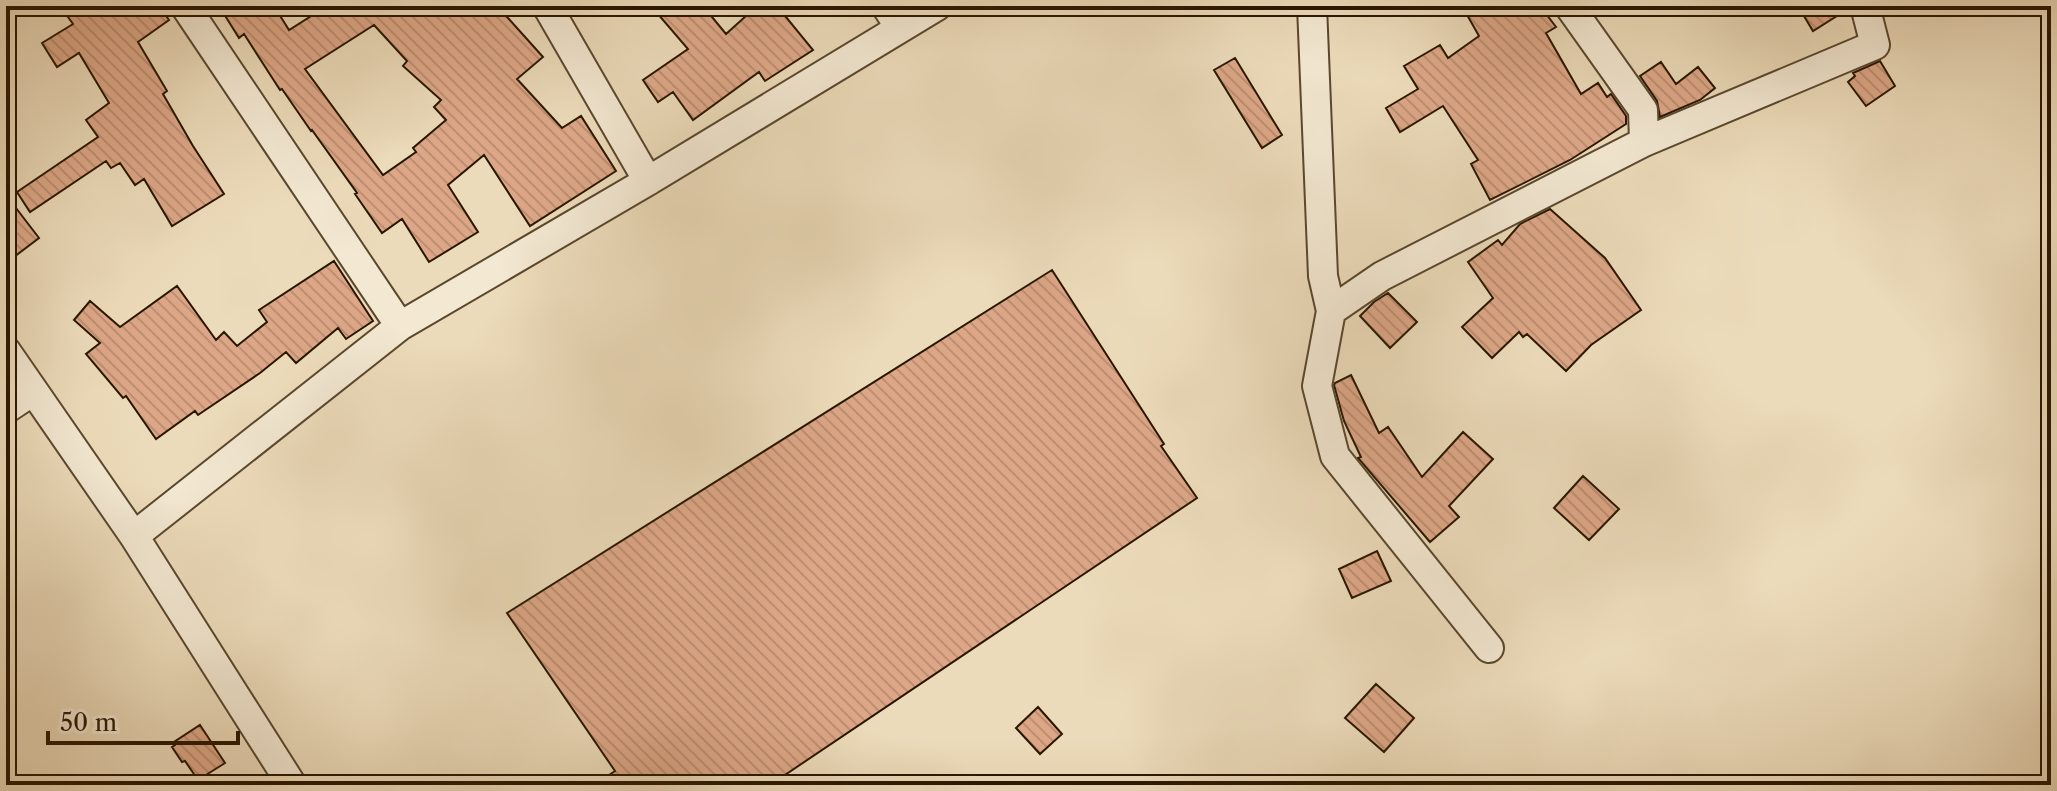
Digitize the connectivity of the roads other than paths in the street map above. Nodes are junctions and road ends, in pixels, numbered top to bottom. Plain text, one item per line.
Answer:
1 (185, 6) edge
2 (547, 6) edge
3 (937, 6) edge
4 (1312, 6) edge
5 (1569, 6) edge
6 (1865, 6) edge
7 (893, 17) edge
8 (1644, 142) junction
9 (648, 181) junction
10 (1331, 311) junction
11 (400, 326) junction
12 (6, 351) edge
13 (33, 391) junction
14 (6, 409) edge
15 (134, 536) junction
16 (1489, 648) dead end
17 (292, 785) edge

1 - 11 street
2 - 9 street
3 - 7 street
4 - 10 street
5 - 8 street
6 - 8 street
7 - 9 street
8 - 10 street
9 - 11 street
10 - 16 street
11 - 15 street
12 - 13 street
13 - 14 street
13 - 15 street
15 - 17 street

